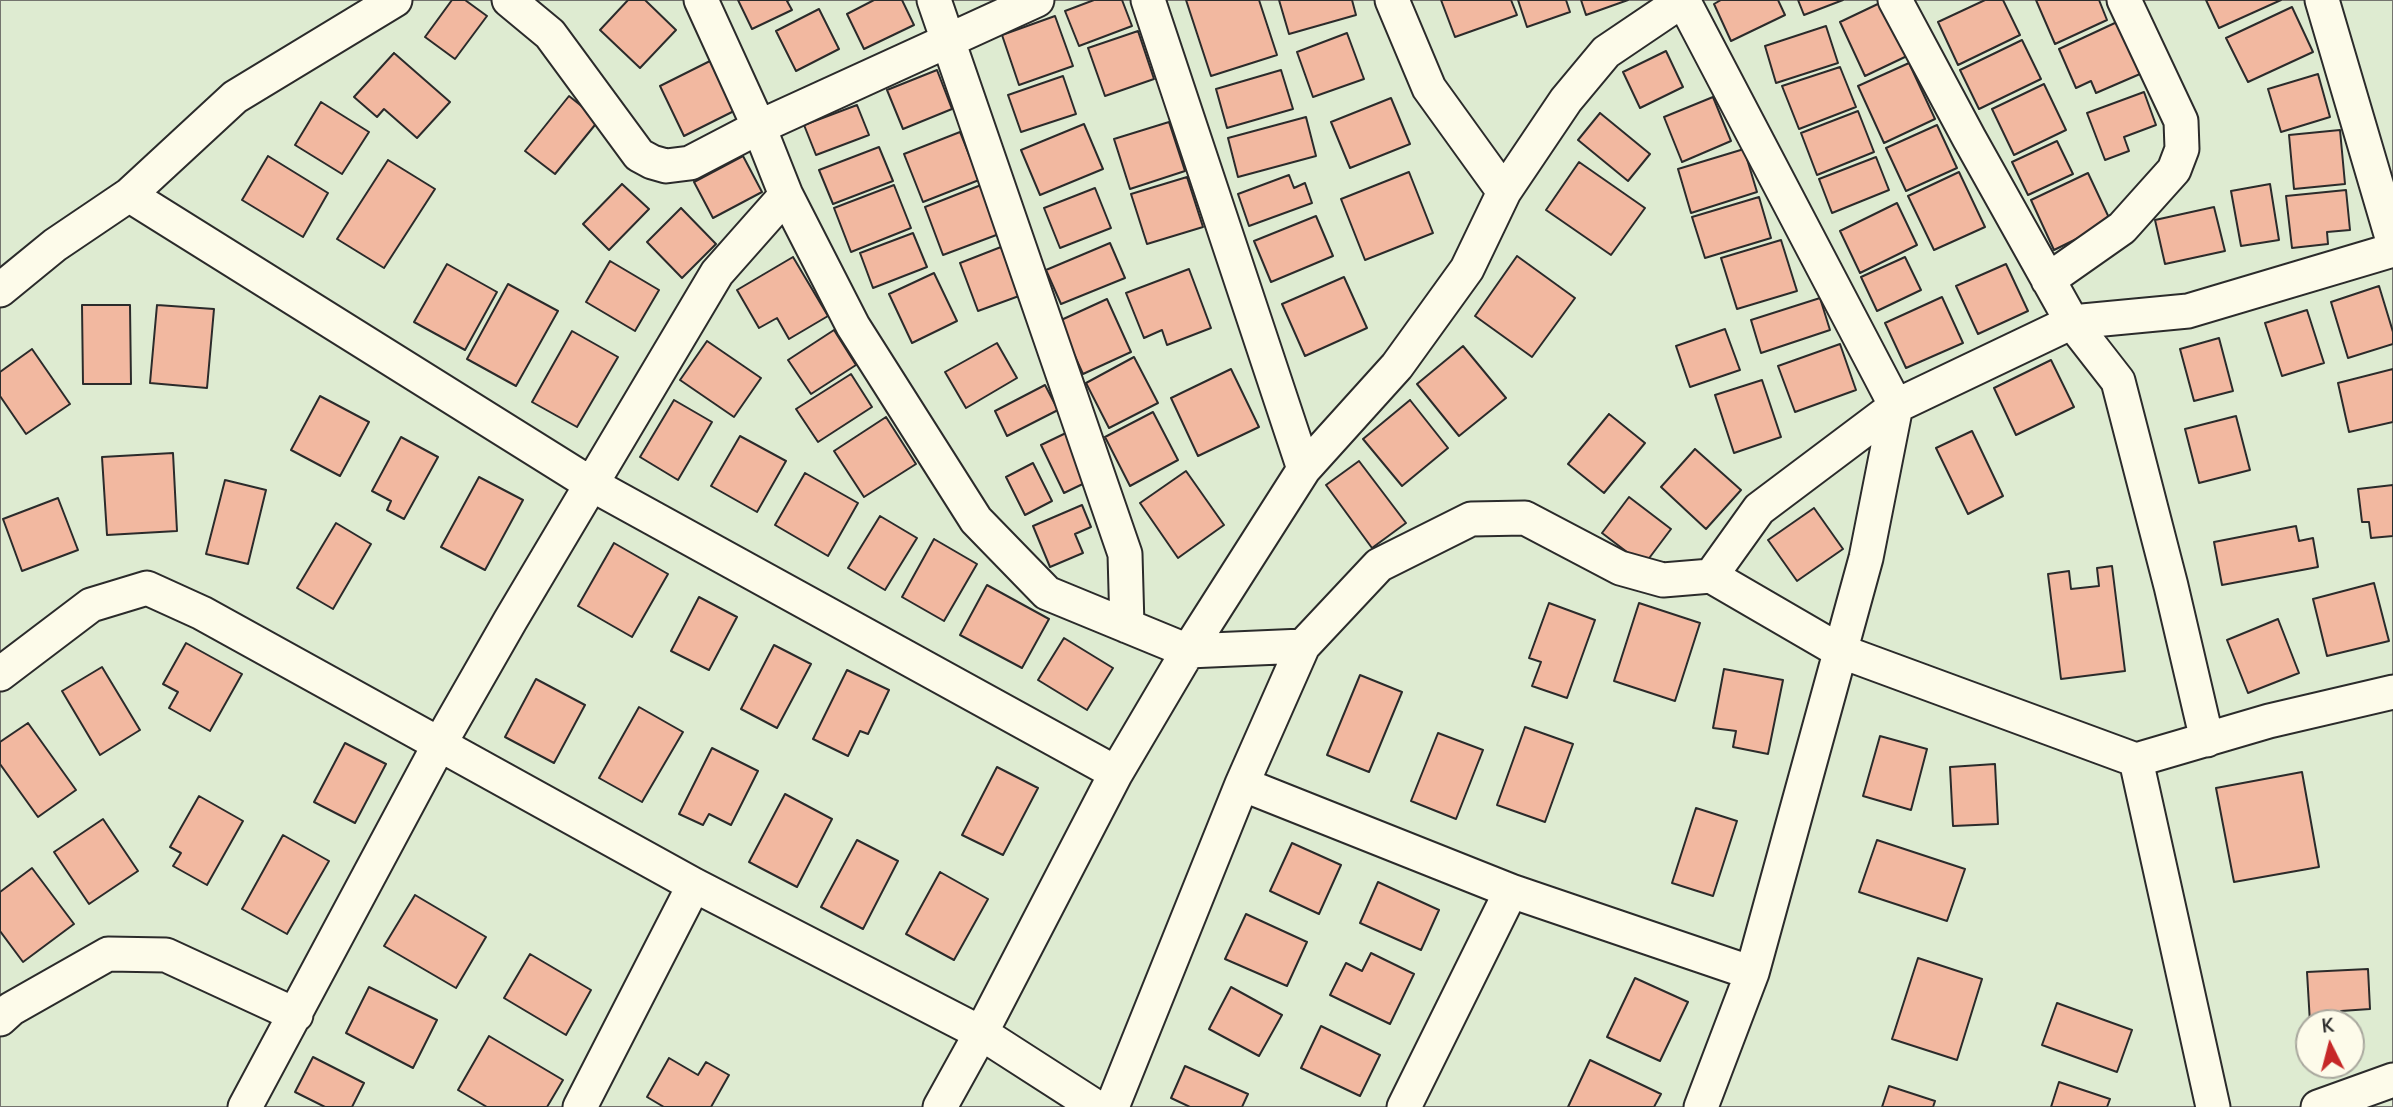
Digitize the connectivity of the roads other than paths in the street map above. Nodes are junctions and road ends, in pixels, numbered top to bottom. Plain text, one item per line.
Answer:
1 (395, 0) edge
2 (509, 0) edge
3 (701, 0) edge
4 (934, 0) edge
5 (1037, 0) edge
6 (1148, 0) edge
7 (1392, 0) edge
8 (1683, 0) edge
9 (1895, 0) edge
10 (2124, 0) edge
11 (2322, 0) edge
12 (948, 39) junction
13 (759, 127) junction
14 (1504, 192) junction
15 (129, 195) junction
16 (786, 195) junction
17 (2393, 241) edge
18 (55, 245) junction
19 (2393, 250) edge
20 (0, 259) edge
21 (2048, 280) junction
22 (0, 290) edge
23 (2072, 322) junction
24 (1896, 406) junction
25 (1304, 468) junction
26 (591, 484) junction
27 (1712, 576) junction
28 (1128, 626) junction
29 (1303, 646) junction
30 (1188, 651) junction
31 (1840, 651) junction
32 (0, 674) edge
33 (2393, 692) edge
34 (2207, 740) junction
35 (439, 745) junction
36 (2136, 760) junction
37 (1116, 773) junction
38 (1242, 785) junction
39 (694, 885) junction
40 (1511, 891) junction
41 (1752, 973) junction
42 (296, 1014) junction
43 (0, 1018) edge
44 (981, 1033) junction
45 (2393, 1080) edge
46 (245, 1107) edge
47 (580, 1107) edge
48 (940, 1107) edge
49 (1096, 1107) edge
50 (1112, 1107) edge
51 (1404, 1107) edge
52 (1701, 1107) edge
53 (2213, 1107) edge
54 (2318, 1107) edge

1 - 15 street
2 - 13 street
3 - 13 street
4 - 12 street
5 - 12 street
6 - 25 street
7 - 14 street
8 - 14 street
8 - 24 street
9 - 21 street
10 - 21 street
11 - 17 street
12 - 13 street
12 - 28 street
13 - 16 street
14 - 25 street
15 - 18 street
15 - 26 street
16 - 26 street
16 - 28 street
18 - 20 street
18 - 22 street
19 - 23 street
21 - 23 street
23 - 24 street
23 - 34 street
24 - 27 street
24 - 31 street
25 - 30 street
26 - 35 street
26 - 37 street
27 - 29 street
27 - 31 street
28 - 30 street
29 - 30 street
29 - 38 street
30 - 37 street
31 - 36 street
31 - 41 street
32 - 35 street
33 - 34 street
34 - 36 street
35 - 39 street
35 - 42 street
36 - 53 street
37 - 44 street
38 - 40 street
38 - 50 street
39 - 44 street
39 - 47 street
40 - 41 street
40 - 51 street
41 - 52 street
42 - 43 street
42 - 46 street
44 - 48 street
44 - 49 street
45 - 54 street

